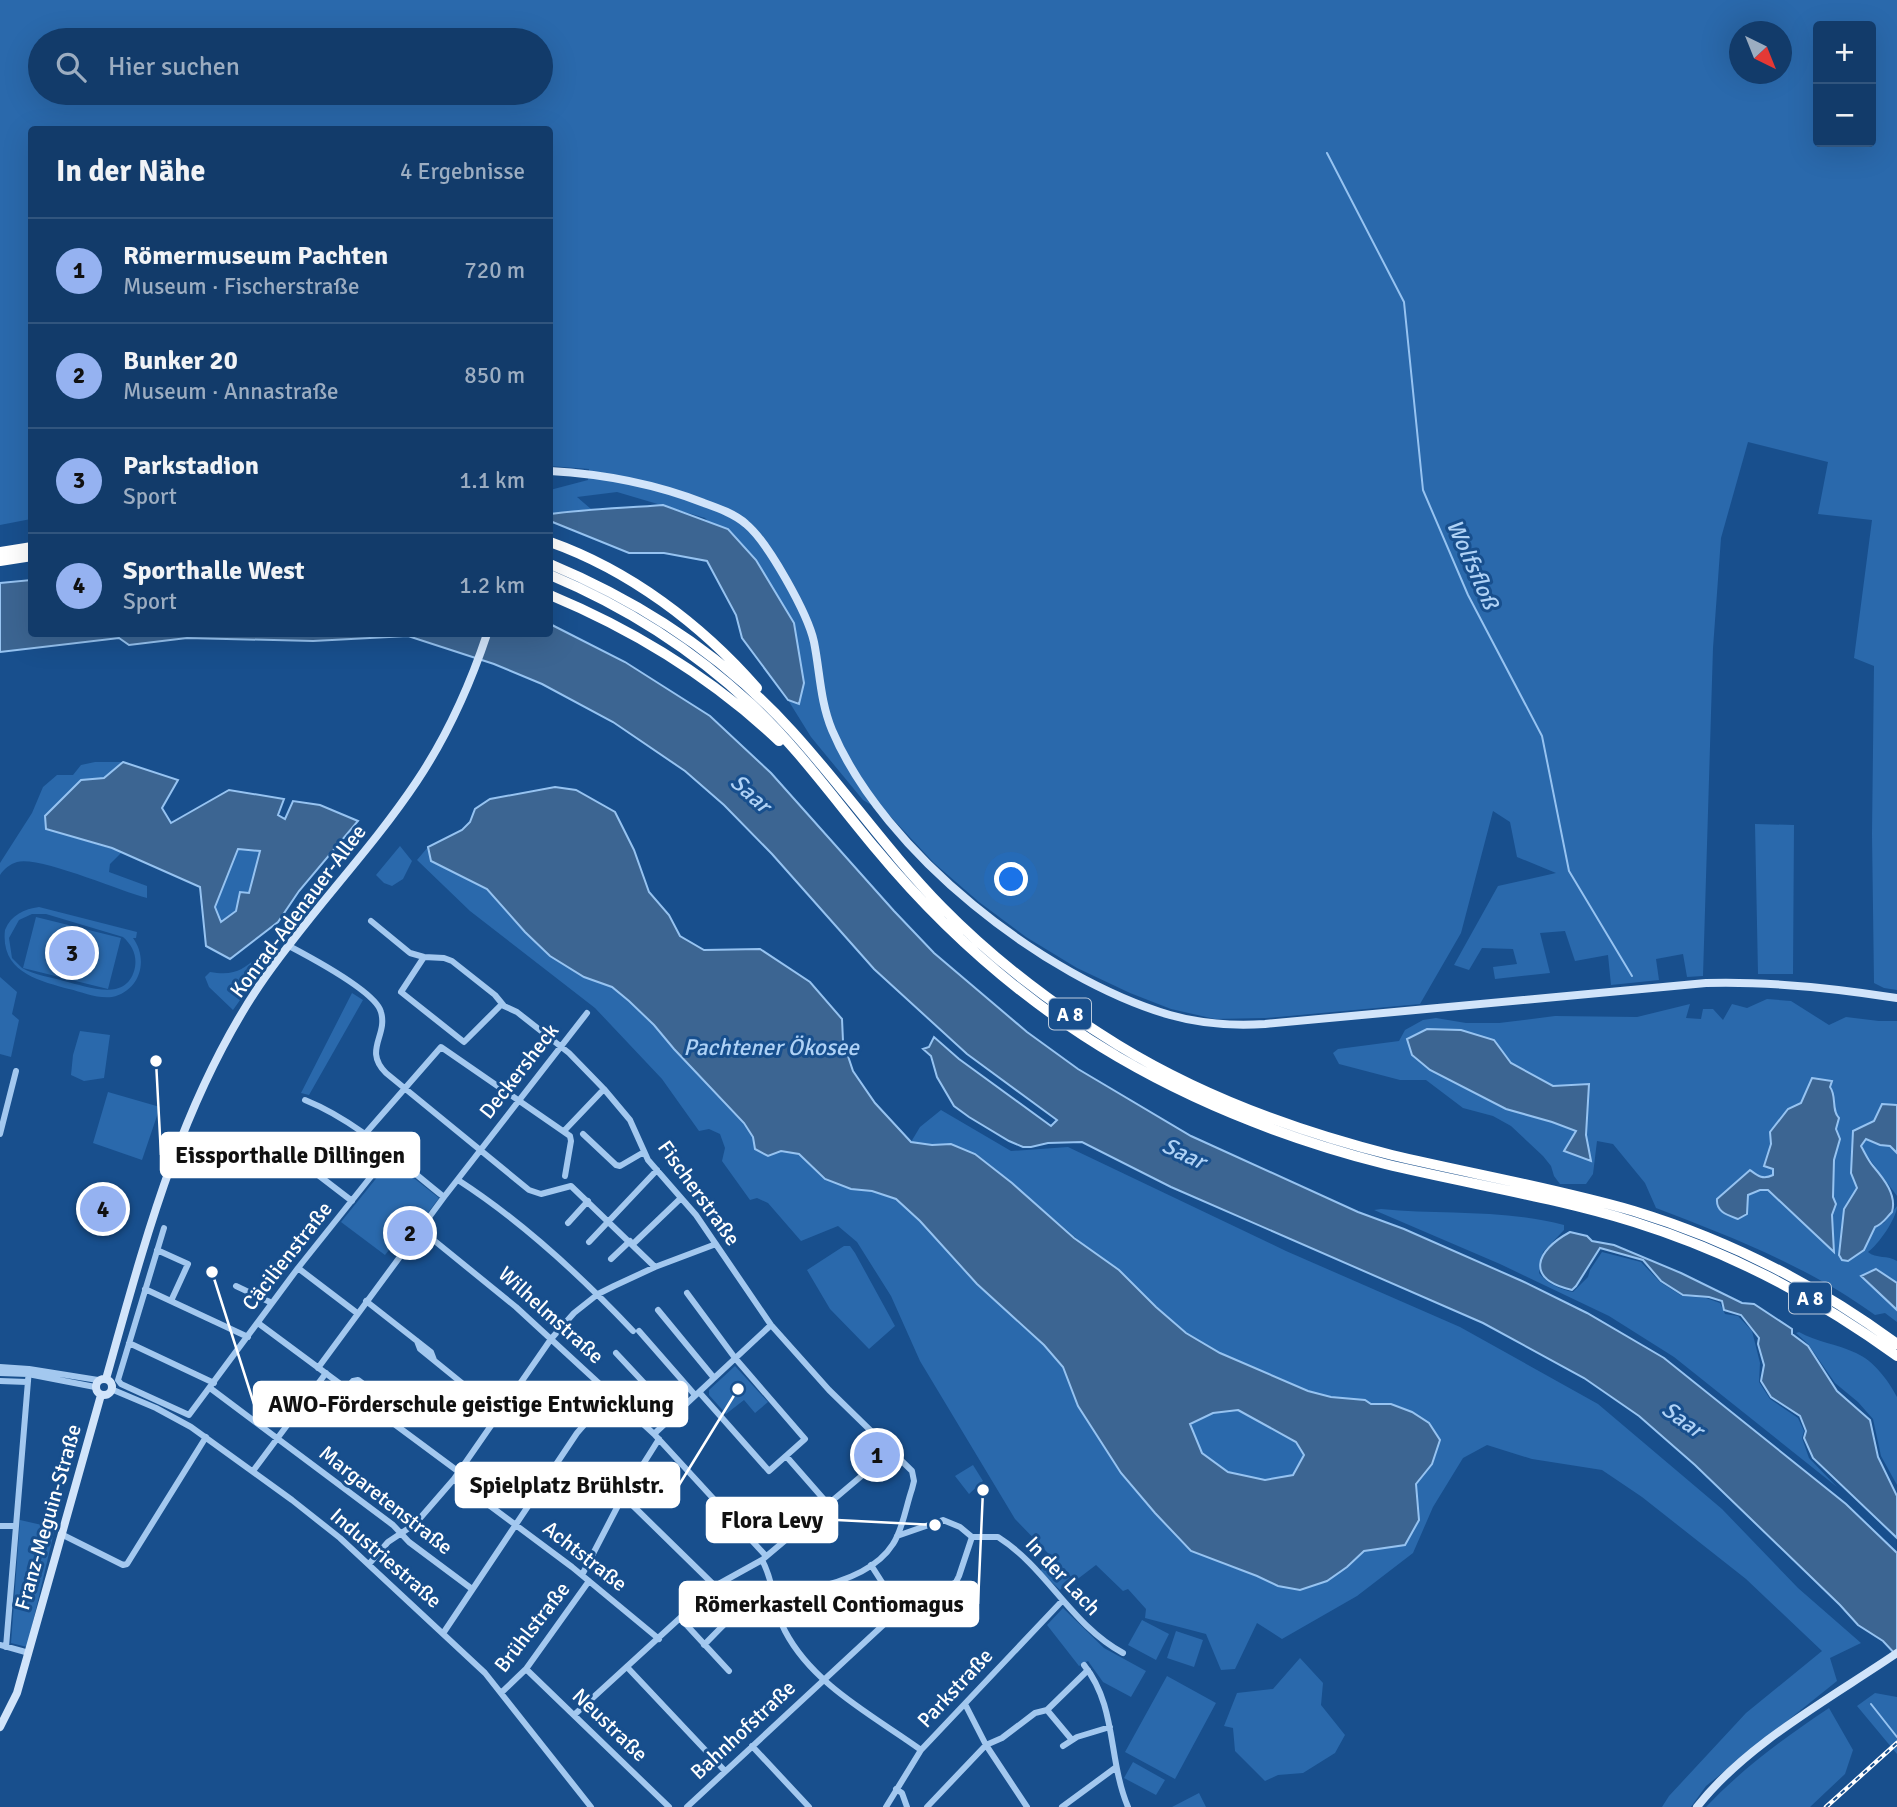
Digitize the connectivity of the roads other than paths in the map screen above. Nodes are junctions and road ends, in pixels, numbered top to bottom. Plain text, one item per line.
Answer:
1 (553, 471) edge
2 (553, 543) edge
3 (28, 548) edge
4 (0, 552) edge
5 (28, 557) edge
6 (0, 561) edge
7 (553, 565) edge
8 (553, 576) edge
9 (553, 596) edge
10 (486, 637) edge
11 (803, 744) junction
12 (807, 763) junction
13 (371, 921) dead end
14 (289, 946) junction
15 (424, 957) junction
16 (1897, 998) edge
17 (502, 1004) junction
18 (587, 1013) dead end
19 (560, 1045) junction
20 (16, 1071) dead end
21 (403, 1088) junction
22 (604, 1089) junction
23 (305, 1100) dead end
24 (519, 1100) junction
25 (564, 1131) junction
26 (1295, 1133) junction
27 (0, 1134) edge
28 (365, 1134) junction
29 (583, 1134) dead end
30 (231, 1140) dead end
31 (1322, 1141) junction
32 (480, 1151) junction
33 (644, 1152) junction
34 (390, 1154) junction
35 (657, 1170) junction
36 (565, 1176) dead end
37 (458, 1181) junction
38 (444, 1197) junction
39 (681, 1198) junction
40 (352, 1201) junction
41 (588, 1201) junction
42 (610, 1221) junction
43 (568, 1223) dead end
44 (164, 1228) dead end
45 (420, 1229) junction
46 (589, 1242) dead end
47 (632, 1243) junction
48 (716, 1244) junction
49 (157, 1250) junction
50 (611, 1259) dead end
51 (655, 1267) junction
52 (298, 1268) junction
53 (236, 1286) dead end
54 (145, 1289) junction
55 (687, 1293) dead end
56 (598, 1294) junction
57 (171, 1301) junction
58 (366, 1301) junction
59 (272, 1303) junction
60 (658, 1310) dead end
61 (357, 1313) junction
62 (258, 1323) junction
63 (771, 1325) junction
64 (248, 1337) junction
65 (1871, 1338) junction
66 (551, 1339) junction
67 (129, 1343) junction
68 (1897, 1343) edge
69 (615, 1353) dead end
70 (1897, 1356) edge
71 (735, 1358) junction
72 (1897, 1365) edge
73 (0, 1367) edge
74 (318, 1368) junction
75 (0, 1373) edge
76 (326, 1373) junction
77 (28, 1375) junction
78 (714, 1378) junction
79 (0, 1381) edge
80 (100, 1385) junction
81 (212, 1385) junction
82 (111, 1389) joint
83 (346, 1389) junction
84 (611, 1394) junction
85 (697, 1394) junction
86 (499, 1414) junction
87 (674, 1415) junction
88 (389, 1420) junction
89 (657, 1436) junction
90 (206, 1437) junction
91 (278, 1439) junction
92 (786, 1456) junction
93 (253, 1471) junction
94 (459, 1472) junction
95 (865, 1473) dead end
96 (454, 1479) junction
97 (623, 1496) junction
98 (828, 1504) junction
99 (516, 1525) junction
100 (0, 1526) edge
101 (16, 1526) junction
102 (61, 1534) junction
103 (401, 1534) junction
104 (897, 1536) junction
105 (972, 1537) junction
106 (764, 1558) junction
107 (369, 1564) junction
108 (871, 1565) junction
109 (582, 1575) junction
110 (589, 1581) junction
111 (715, 1587) junction
112 (472, 1589) junction
113 (775, 1594) junction
114 (1062, 1601) junction
115 (894, 1615) junction
116 (681, 1619) junction
117 (444, 1632) junction
118 (659, 1639) junction
119 (704, 1645) junction
120 (3, 1646) edge
121 (29, 1653) junction
122 (1123, 1653) dead end
123 (1897, 1653) edge
124 (627, 1667) junction
125 (526, 1669) junction
126 (729, 1671) dead end
127 (823, 1679) junction
128 (501, 1693) junction
129 (965, 1704) junction
130 (1047, 1710) junction
131 (574, 1715) junction
132 (0, 1727) edge
133 (1110, 1727) junction
134 (1072, 1740) junction
135 (986, 1745) junction
136 (752, 1746) junction
137 (1063, 1746) dead end
138 (921, 1750) junction
139 (1115, 1768) junction
140 (725, 1771) junction
141 (896, 1789) junction
142 (591, 1807) edge
143 (669, 1807) edge
144 (687, 1807) edge
145 (809, 1807) edge
146 (886, 1807) edge
147 (907, 1807) edge
148 (927, 1807) edge
149 (1027, 1807) edge
150 (1062, 1807) edge
151 (1128, 1807) edge
152 (1697, 1807) edge

1 - 16 main road
2 - 11 highway
3 - 4 highway
5 - 6 highway
7 - 11 highway, A 8
8 - 12 highway, A 8
9 - 12 highway
10 - 14 main road, Konrad-Adenauer-Allee
11 - 26 highway, A 8
12 - 26 highway, A 8
13 - 15 street, Fischerstraße
14 - 21 street
14 - 80 main road, Konrad-Adenauer-Allee
15 - 17 street, Fischerstraße
15 - 17 street
17 - 19 street, Fischerstraße
18 - 19 street, Deckersheck
19 - 22 street, Fischerstraße
19 - 24 street, Deckersheck
20 - 27 street
21 - 24 street
21 - 28 street
21 - 32 street
22 - 25 street
22 - 33 street, Fischerstraße
23 - 28 street
24 - 25 street
24 - 32 street, Deckersheck
25 - 36 street
26 - 31 highway, A 8
28 - 34 street
29 - 33 street
30 - 40 street
31 - 65 highway, A 8
31 - 68 highway, A 8
32 - 37 street, Deckersheck
32 - 41 street
33 - 35 street, Fischerstraße
34 - 38 street
34 - 40 street, Cäcilienstraße
35 - 39 street, Fischerstraße
35 - 42 street
37 - 38 street, Deckersheck
37 - 56 street
38 - 45 street, Deckersheck
39 - 47 street
39 - 48 street, Fischerstraße
40 - 52 street, Cäcilienstraße
41 - 42 street
41 - 43 street
42 - 46 street
42 - 47 street
44 - 49 street
45 - 58 street, Deckersheck
45 - 66 street, Wilhelmstraße
47 - 50 street
47 - 51 street
48 - 51 street
48 - 63 street, Fischerstraße
49 - 54 street
49 - 57 street
51 - 56 street
52 - 59 street, Cäcilienstraße
52 - 61 street
53 - 59 street
54 - 57 street
54 - 67 street
55 - 71 street
56 - 66 street
56 - 85 street
57 - 64 street
58 - 61 street, Deckersheck
58 - 86 street
59 - 62 street, Cäcilienstraße
60 - 78 street
61 - 74 street, Deckersheck
62 - 64 street, Cäcilienstraße
62 - 74 street
63 - 71 street, Brühlstraße
63 - 104 street, Fischerstraße
64 - 81 street, Cäcilienstraße
65 - 70 highway, A 8
65 - 72 highway
66 - 84 street, Wilhelmstraße
66 - 86 street
67 - 81 street, Margaretenstraße
67 - 81 street, Cäcilienstraße
69 - 87 street
71 - 78 street, Brühlstraße
71 - 92 street
73 - 77 street
74 - 76 street
75 - 77 street
76 - 83 street
76 - 91 street
77 - 79 street
77 - 80 street
77 - 101 street
78 - 85 street, Brühlstraße
80 - 82 main road
80 - 102 main road, Franz-Meguin-Straße
81 - 91 street, Margaretenstraße
82 - 90 street, Industriestraße
83 - 88 street
83 - 88 street
84 - 89 street, Wilhelmstraße
84 - 99 street
85 - 87 street, Brühlstraße
85 - 92 street
86 - 94 street
87 - 89 street, Brühlstraße
88 - 94 street
89 - 97 street, Brühlstraße
89 - 106 street, Wilhelmstraße
90 - 93 street, Industriestraße
90 - 102 street
91 - 93 street
91 - 103 street, Margaretenstraße
92 - 98 street
93 - 107 street, Industriestraße
94 - 96 street
95 - 98 street
96 - 99 street, Achtstraße
96 - 103 street
97 - 109 street, Brühlstraße
97 - 111 street
98 - 106 street
99 - 109 street, Achtstraße
99 - 112 street
100 - 101 street
101 - 120 street
102 - 121 main road, Franz-Meguin-Straße
103 - 107 street
103 - 112 street, Margaretenstraße
104 - 105 street, In der Lach
104 - 108 street
105 - 114 street, In der Lach
105 - 115 street, Bahnhofstraße
106 - 111 street
106 - 113 street, Wilhelmstraße
107 - 117 street, Industriestraße
108 - 113 street
108 - 115 street
109 - 110 street, Achtstraße
110 - 118 street, Achtstraße
110 - 125 street, Brühlstraße
111 - 116 street
112 - 117 street
113 - 119 street
113 - 127 street, Wilhelmstraße
114 - 122 street, In der Lach
114 - 129 street, Parkstraße
115 - 127 street, Bahnhofstraße
116 - 118 street
116 - 119 street
117 - 128 street, Industriestraße
118 - 124 street
119 - 126 street
120 - 121 street
121 - 132 main road, Franz-Meguin-Straße
123 - 152 main road
124 - 131 street
124 - 140 street
125 - 128 street, Brühlstraße
125 - 131 street, Neustraße
127 - 136 street, Bahnhofstraße
127 - 138 street, Wilhelmstraße
128 - 142 street, Industriestraße
129 - 135 street
129 - 138 street, Parkstraße
130 - 133 street
130 - 134 street
130 - 135 street
131 - 143 street, Neustraße
133 - 134 street
133 - 139 street
134 - 137 street
135 - 148 street
135 - 149 street
136 - 140 street, Bahnhofstraße
136 - 145 street
138 - 141 street, Parkstraße
139 - 150 street
139 - 151 street
140 - 144 street, Bahnhofstraße
141 - 146 street, Parkstraße
141 - 147 street

